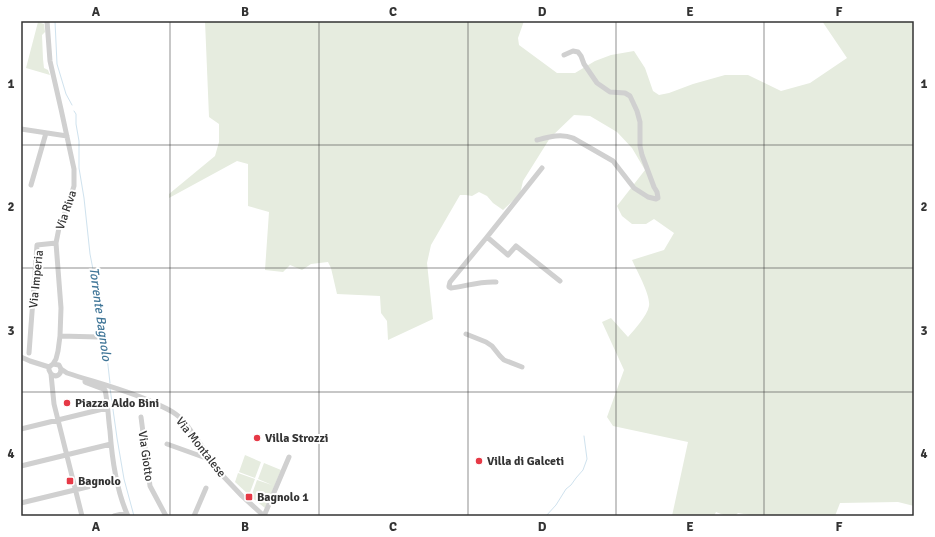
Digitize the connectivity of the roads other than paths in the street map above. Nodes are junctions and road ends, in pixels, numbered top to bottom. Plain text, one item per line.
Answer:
1 (47, 21) edge
2 (564, 55) dead end
3 (21, 129) edge
4 (46, 133) junction
5 (67, 136) junction
6 (537, 140) dead end
7 (542, 168) dead end
8 (32, 185) dead end
9 (486, 237) junction
10 (56, 243) junction
11 (560, 281) dead end
12 (496, 282) dead end
13 (466, 334) dead end
14 (60, 336) junction
15 (99, 337) dead end
16 (29, 352) dead end
17 (21, 357) edge
18 (56, 366) junction
19 (522, 367) dead end
20 (51, 374) junction
21 (57, 376) junction
22 (85, 379) junction
23 (52, 390) junction
24 (107, 408) junction
25 (141, 417) dead end
26 (58, 420) junction
27 (21, 429) edge
28 (111, 444) junction
29 (167, 444) dead end
30 (66, 455) junction
31 (289, 457) dead end
32 (210, 458) junction
33 (21, 466) edge
34 (116, 480) junction
35 (206, 488) dead end
36 (75, 490) junction
37 (21, 503) edge
38 (127, 514) edge
39 (82, 516) edge
40 (114, 516) edge
41 (166, 516) edge
42 (194, 516) edge
43 (264, 516) edge

1 - 5 street, Via Riva
2 - 6 street
3 - 4 street
4 - 5 street
4 - 8 street
5 - 10 street, Via Riva
7 - 9 street
9 - 11 street
9 - 12 street
10 - 14 street, Via Riva
10 - 16 street, Via Imperia
13 - 19 street
14 - 15 street
14 - 18 street, Via Riva
17 - 18 street, Via Montalese
18 - 20 street
18 - 21 street
18 - 22 street, Via Montalese
20 - 21 street
20 - 23 street
21 - 23 street
22 - 24 street
22 - 32 street, Via Montalese
23 - 26 street
24 - 26 street
24 - 28 street
25 - 41 street, Via Giotto
26 - 27 street
26 - 30 street
28 - 30 street
28 - 34 street
29 - 32 street
30 - 33 street
30 - 36 street
31 - 43 street
32 - 43 street, Via Montalese
34 - 36 street
34 - 38 street
35 - 42 street
36 - 37 street
36 - 39 street
38 - 40 street

